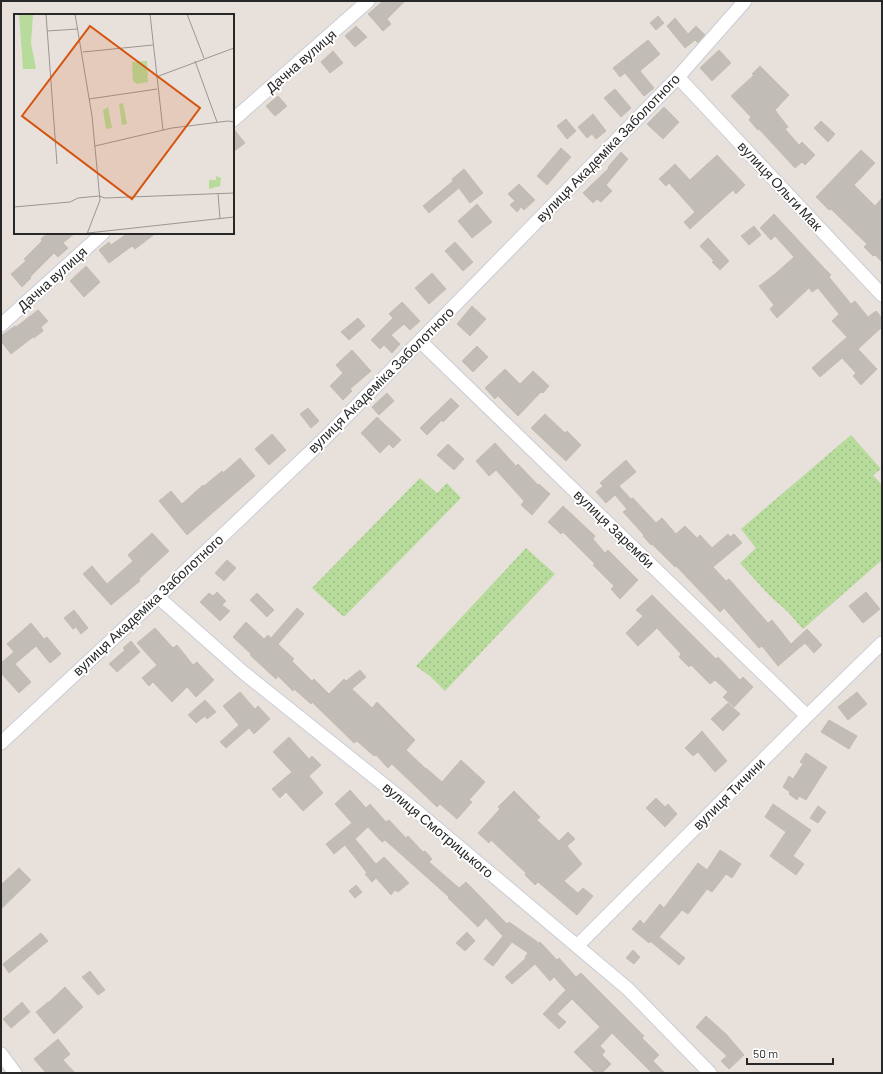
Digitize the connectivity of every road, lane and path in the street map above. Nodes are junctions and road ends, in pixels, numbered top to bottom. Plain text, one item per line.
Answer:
1 (368, 1) edge
2 (745, 1) edge
3 (678, 76) junction
4 (234, 119) edge
5 (102, 234) edge
6 (882, 294) edge
7 (1, 325) edge
8 (420, 341) junction
9 (158, 597) junction
10 (879, 650) edge
11 (808, 716) junction
12 (1, 742) edge
13 (577, 946) junction
14 (2, 1057) edge
15 (15, 1073) edge
16 (710, 1073) edge

1 - 4 street, Дачна вулиця
2 - 3 street, вулиця Академіка Заболотного
3 - 6 street, вулиця Ольги Мак
3 - 8 street, вулиця Академіка Заболотного
5 - 7 street, Дачна вулиця
8 - 9 street, вулиця Академіка Заболотного
8 - 11 street, вулиця Заремби
9 - 12 street, вулиця Академіка Заболотного
9 - 13 street, вулиця Смотрицького
10 - 11 street, вулиця Тичини
11 - 13 street, вулиця Тичини
13 - 16 street, вулиця Смотрицького
14 - 15 street

